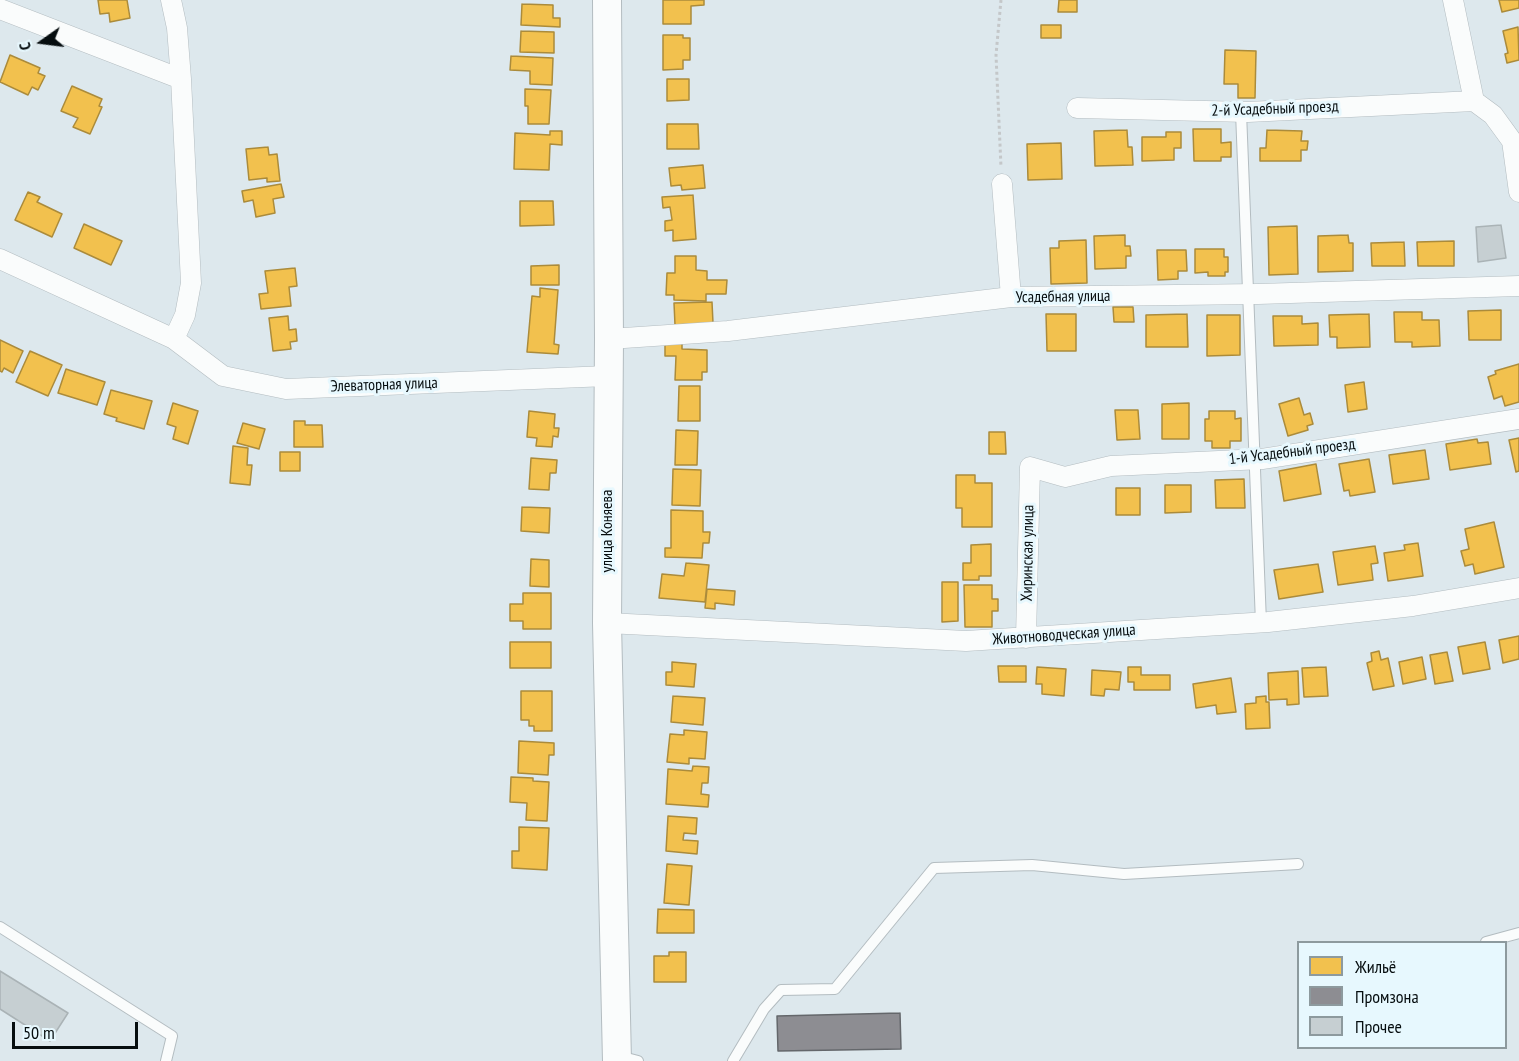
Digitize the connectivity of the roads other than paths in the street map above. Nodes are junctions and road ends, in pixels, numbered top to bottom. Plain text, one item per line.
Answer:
1 (171, 0) edge
2 (607, 0) edge
3 (1453, 0) edge
4 (0, 9) edge
5 (181, 79) junction
6 (1474, 101) junction
7 (1077, 108) dead end
8 (1241, 112) junction
9 (1002, 184) road end
10 (1519, 192) edge
11 (0, 259) edge
12 (1519, 286) edge
13 (1250, 294) junction
14 (1011, 297) junction
15 (174, 339) junction
16 (609, 339) junction
17 (608, 376) junction
18 (1519, 419) edge
19 (1254, 459) junction
20 (1030, 467) joint
21 (1519, 588) edge
22 (607, 623) junction
23 (1261, 623) junction
24 (1026, 638) junction
25 (1298, 864) dead end
26 (0, 927) edge
27 (1519, 933) edge
28 (1490, 941) edge
29 (625, 1059) edge
30 (166, 1061) edge
31 (733, 1061) edge

1 - 5 street
2 - 16 street, улица Коняева
3 - 6 street
4 - 5 street
5 - 15 street
6 - 8 street, 2-й Усадебный проезд
6 - 10 street
7 - 8 street, 2-й Усадебный проезд
8 - 13 lane
9 - 14 street
11 - 15 street, Элеваторная улица
12 - 13 street, Усадебная улица
13 - 14 street, Усадебная улица
13 - 19 lane
14 - 16 street, Усадебная улица
15 - 17 street, Элеваторная улица
16 - 17 street, улица Коняева
17 - 22 street, улица Коняева
18 - 19 street, 1-й Усадебный проезд
19 - 20 street, 1-й Усадебный проезд
19 - 23 lane
20 - 24 street, Хиринская улица
21 - 23 street, Животноводческая улица
22 - 24 street, Животноводческая улица
22 - 29 street, улица Коняева
23 - 24 street, Животноводческая улица
25 - 31 lane
26 - 30 lane
27 - 28 lane

